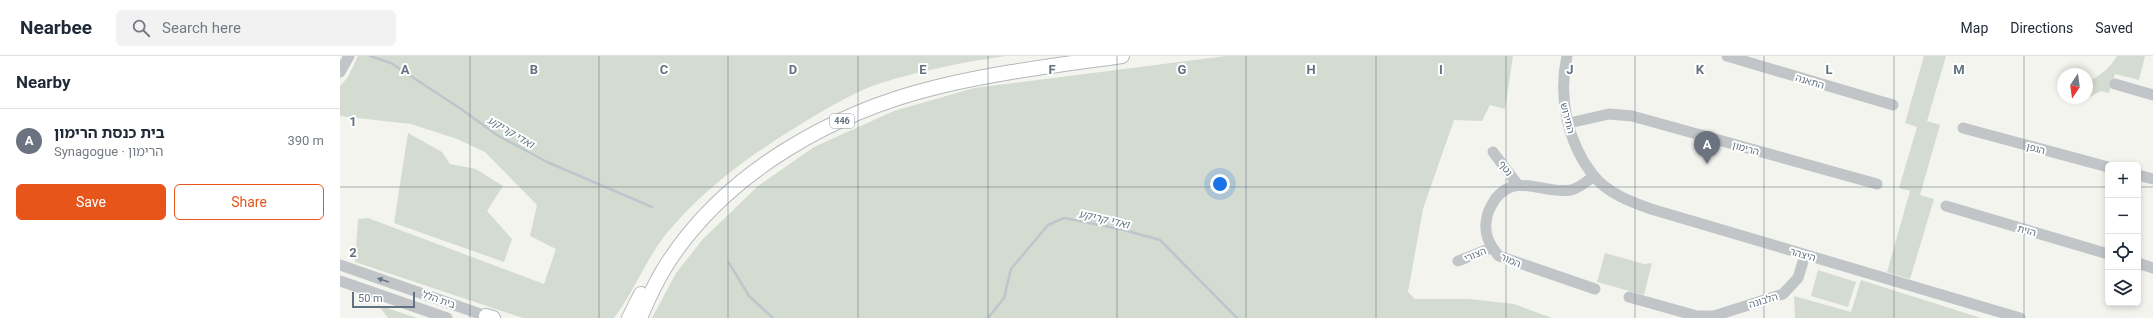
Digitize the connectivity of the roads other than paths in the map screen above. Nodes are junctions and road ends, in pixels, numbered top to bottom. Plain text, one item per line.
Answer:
1 (349, 56) edge
2 (1066, 56) edge
3 (1122, 56) edge
4 (1567, 56) edge
5 (1727, 56) edge
6 (340, 72) edge
7 (2115, 84) dead end
8 (2153, 95) edge
9 (1893, 105) dead end
10 (1568, 124) junction
11 (1964, 128) dead end
12 (1493, 152) dead end
13 (2105, 166) edge
14 (1594, 176) junction
15 (2141, 176) edge
16 (2153, 179) edge
17 (1877, 184) dead end
18 (1518, 185) junction
19 (1946, 206) dead end
20 (1491, 248) junction
21 (2105, 253) edge
22 (1805, 255) junction
23 (1458, 261) dead end
24 (2141, 264) edge
25 (340, 265) edge
26 (2153, 268) edge
27 (340, 281) edge
28 (1595, 289) dead end
29 (1629, 297) dead end
30 (632, 316) edge
31 (490, 317) edge
32 (447, 318) edge
33 (2020, 318) edge

1 - 6 street
2 - 30 main road, 446
3 - 30 main road, 446
4 - 10 street, התירוש
5 - 9 street, התאנה
7 - 8 street
10 - 14 street, התירוש
10 - 17 street, הרימון
11 - 13 street, הגפן
12 - 18 street, נטף
14 - 18 street
14 - 22 street, היצהר
15 - 16 street
18 - 20 street, המור
19 - 21 street, הזית
20 - 23 street, הצורי
20 - 28 street, המור
22 - 29 street, הלבונה
22 - 33 street, היצהר
24 - 26 street
31 -> 25 street, בית הלל
27 - 32 street, בית הלל

